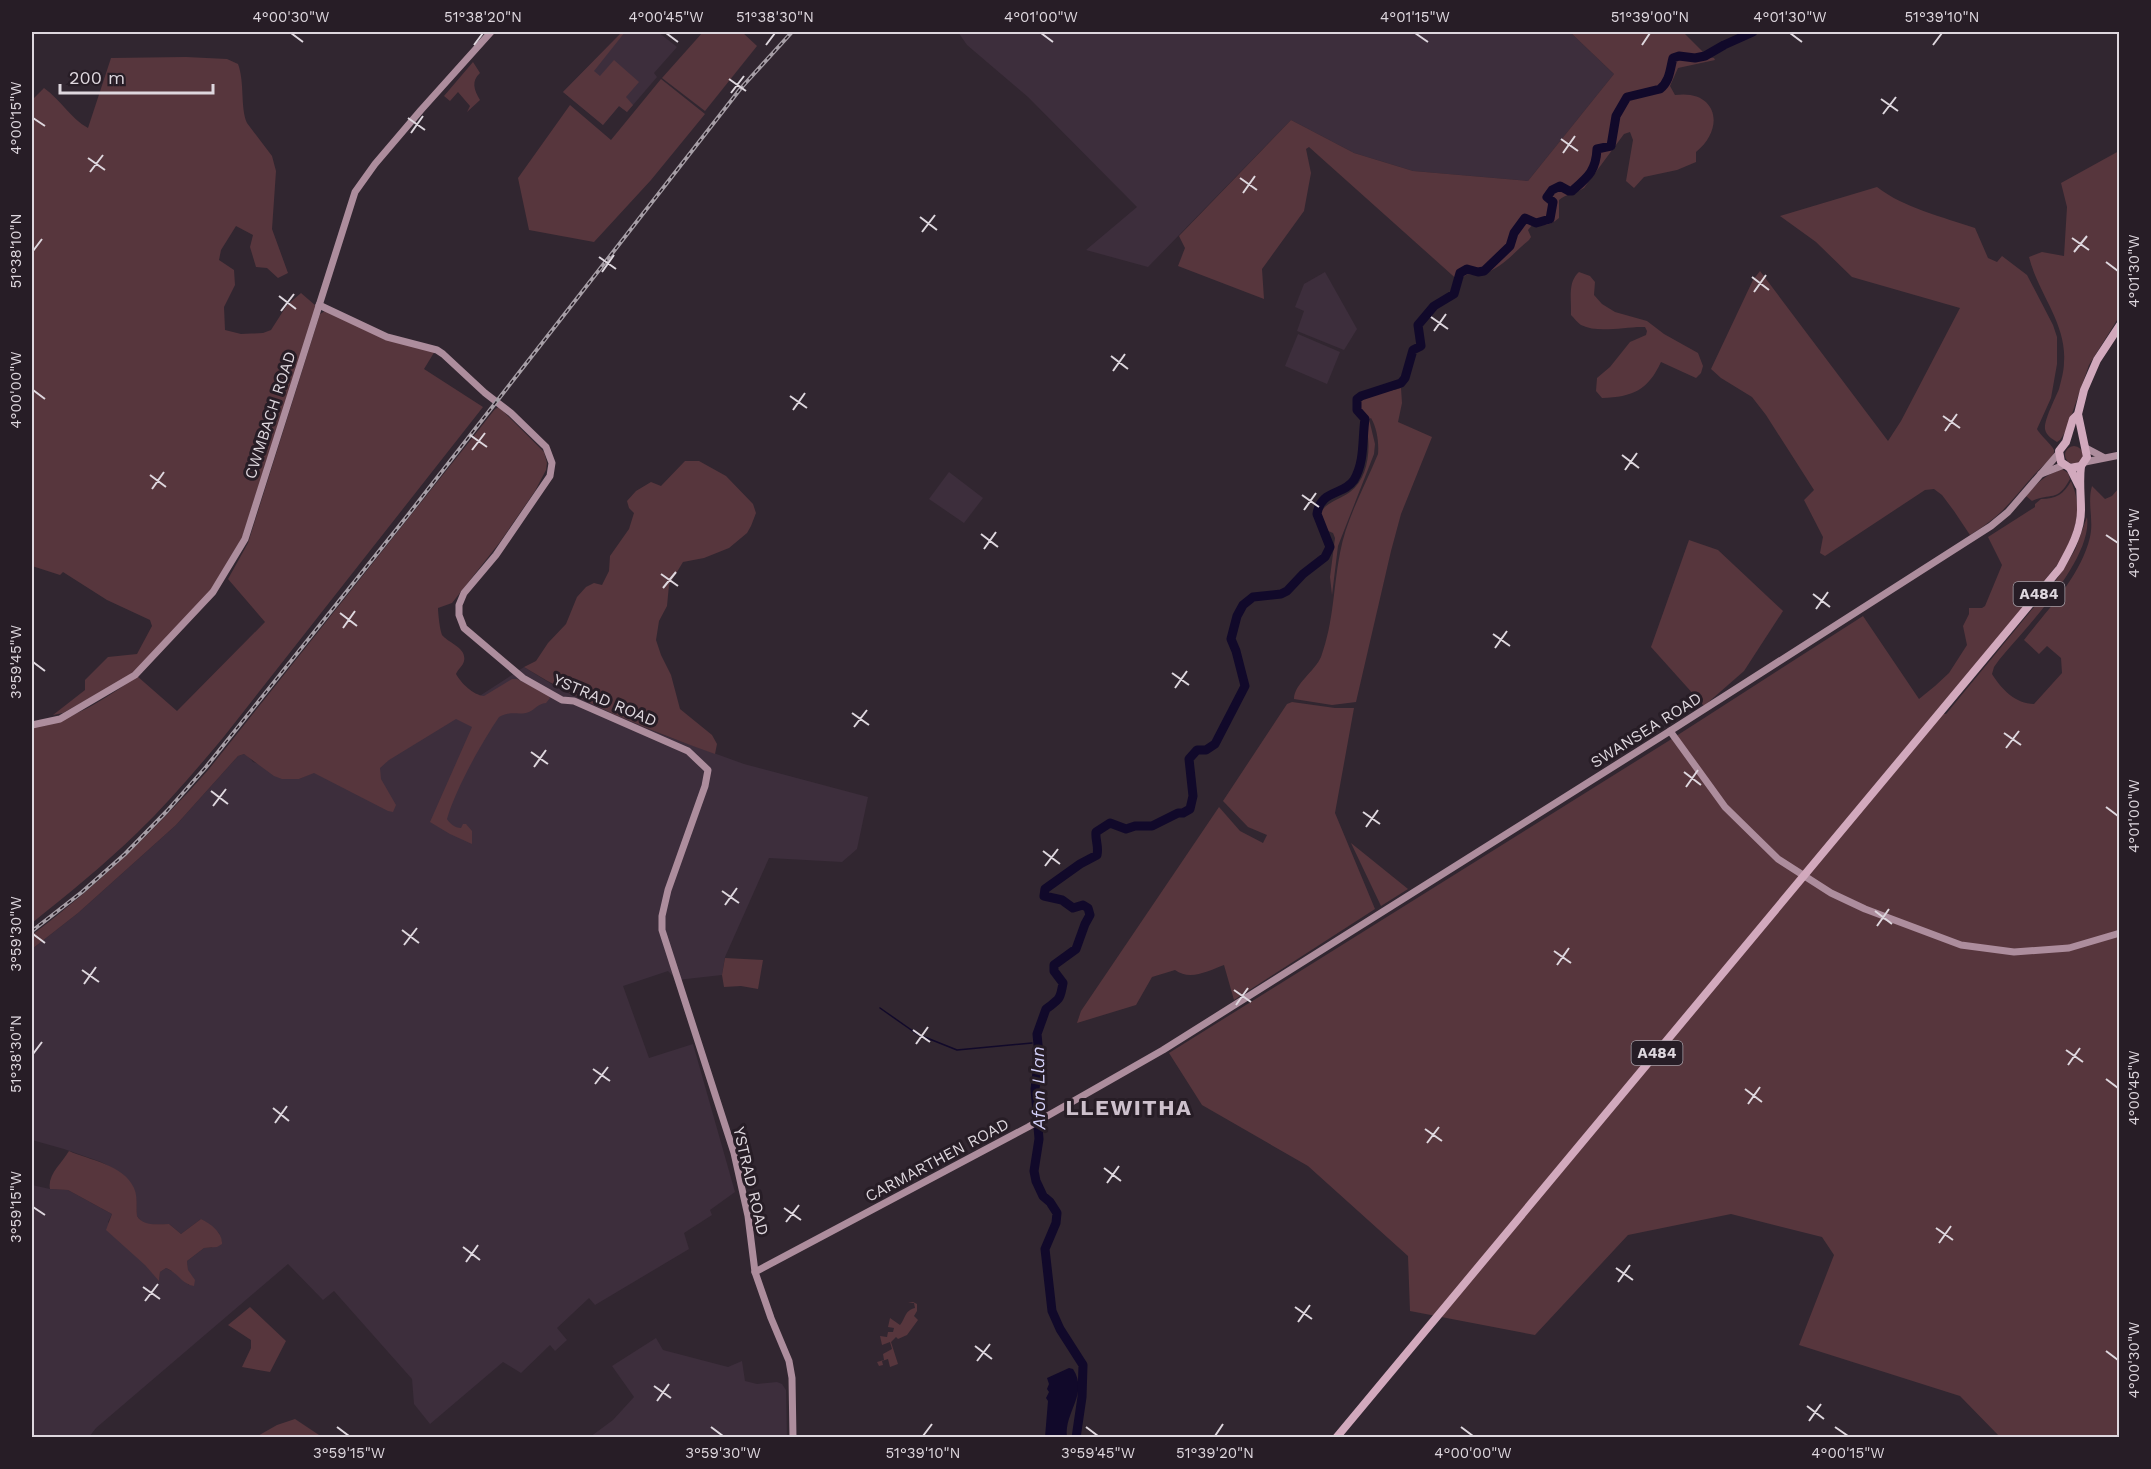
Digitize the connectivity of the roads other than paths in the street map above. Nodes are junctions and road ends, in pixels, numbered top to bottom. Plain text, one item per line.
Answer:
1 (490, 32) edge
2 (319, 305) junction
3 (2120, 325) edge
4 (2078, 414) junction
5 (2066, 442) junction
6 (2085, 446) junction
7 (2059, 453) junction
8 (2120, 455) edge
9 (2103, 457) junction
10 (2083, 464) junction
11 (2067, 467) junction
12 (2041, 474) junction
13 (2079, 486) junction
14 (32, 725) edge
15 (1670, 731) junction
16 (2120, 933) edge
17 (1252, 993) joint
18 (755, 1272) junction
19 (793, 1437) edge
20 (1336, 1437) edge

1 - 2 main road, CWMBACH ROAD
2 - 14 main road, CWMBACH ROAD
2 - 18 main road, YSTRAD ROAD
3 - 4 main road, A484
4 - 5 main road, A484
4 - 6 main road, A484
5 - 6 main road
5 - 7 main road, A484
6 - 9 main road
6 - 10 main road, A484
7 - 11 main road, A484
7 - 12 main road, SWANSEA ROAD
8 - 9 main road
9 - 10 main road
10 - 11 main road
10 - 13 main road, A484
11 - 12 main road, SWANSEA ROAD
11 - 13 main road, A484
12 - 15 main road, SWANSEA ROAD
13 - 20 main road, A484
15 - 16 main road
15 - 17 main road, SWANSEA ROAD
17 - 18 main road, CARMARTHEN ROAD
18 - 19 main road, YSTRAD ROAD

